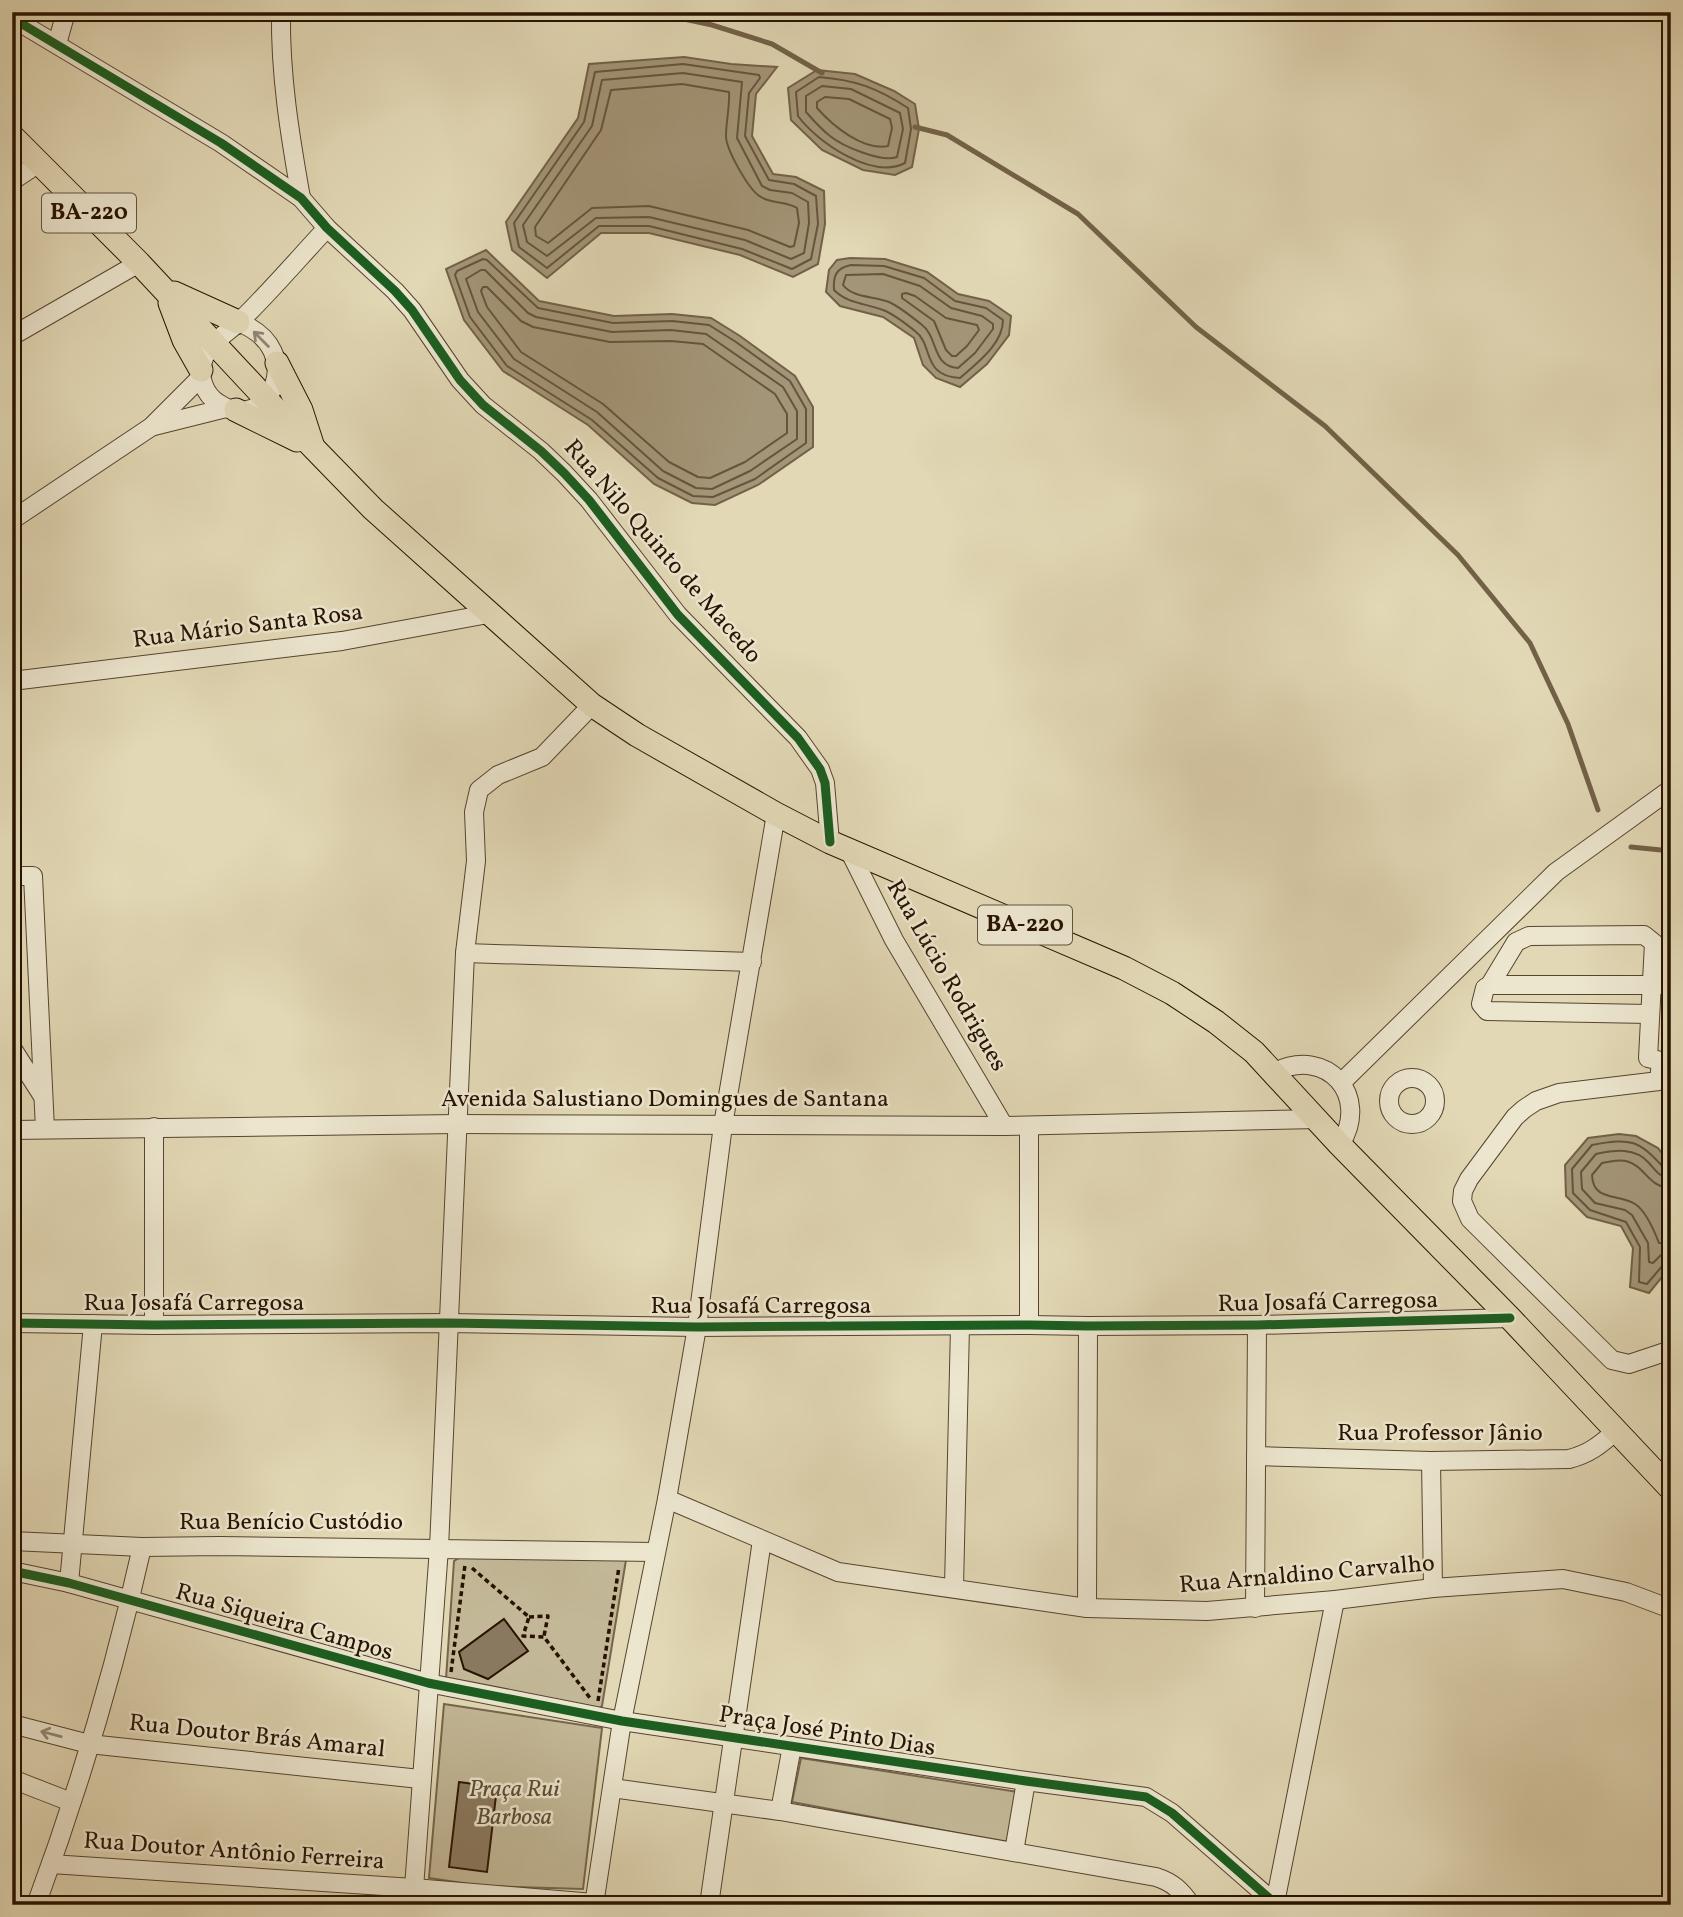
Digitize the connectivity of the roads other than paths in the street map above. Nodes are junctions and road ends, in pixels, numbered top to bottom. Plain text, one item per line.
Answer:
1 (66, 12) edge
2 (281, 12) edge
3 (12, 18) edge
4 (57, 44) junction
5 (12, 136) edge
6 (39, 163) junction
7 (12, 181) edge
8 (300, 198) junction
9 (327, 228) junction
10 (139, 263) junction
11 (165, 290) junction
12 (238, 323) junction
13 (12, 336) edge
14 (213, 344) junction
15 (277, 363) junction
16 (201, 373) junction
17 (266, 400) junction
18 (231, 409) junction
19 (151, 427) junction
20 (313, 447) junction
21 (12, 520) edge
22 (488, 614) junction
23 (12, 681) edge
24 (592, 705) junction
25 (1671, 789) edge
26 (776, 814) junction
27 (839, 846) junction
28 (12, 876) edge
29 (465, 953) junction
30 (752, 962) junction
31 (1490, 985) junction
32 (1651, 985) junction
33 (1671, 985) edge
34 (1650, 1014) junction
35 (12, 1048) edge
36 (1275, 1072) junction
37 (1340, 1083) junction
38 (44, 1098) junction
39 (1318, 1119) junction
40 (457, 1124) junction
41 (723, 1125) junction
42 (1004, 1126) junction
43 (1029, 1126) junction
44 (154, 1127) junction
45 (45, 1129) junction
46 (12, 1130) edge
47 (1340, 1145) junction
48 (1510, 1318) junction
49 (12, 1323) edge
50 (448, 1323) junction
51 (93, 1324) junction
52 (154, 1325) junction
53 (1029, 1325) junction
54 (1257, 1325) junction
55 (960, 1326) junction
56 (1088, 1326) junction
57 (697, 1327) junction
58 (1671, 1350) edge
59 (1616, 1431) junction
60 (1256, 1456) junction
61 (1431, 1461) junction
62 (1671, 1489) edge
63 (667, 1499) junction
64 (762, 1540) junction
65 (16, 1541) edge
66 (73, 1545) junction
67 (142, 1547) junction
68 (439, 1548) junction
69 (655, 1552) junction
70 (13, 1572) edge
71 (69, 1583) junction
72 (954, 1587) junction
73 (1433, 1588) junction
74 (130, 1600) junction
75 (1335, 1600) junction
76 (1087, 1608) junction
77 (1255, 1608) junction
78 (1671, 1609) edge
79 (428, 1683) junction
80 (622, 1721) junction
81 (12, 1724) edge
82 (733, 1737) junction
83 (89, 1744) junction
84 (792, 1746) junction
85 (12, 1779) edge
86 (420, 1779) junction
87 (1026, 1782) junction
88 (612, 1788) junction
89 (71, 1802) junction
90 (723, 1802) junction
91 (780, 1811) junction
92 (1014, 1852) junction
93 (51, 1864) junction
94 (414, 1888) junction
95 (594, 1904) edge
96 (1276, 1904) edge
97 (36, 1905) edge
98 (709, 1905) edge
99 (1191, 1905) edge

1 - 4 street
2 - 8 street
3 - 4 street, Rua Nilo Quinto de Macedo
4 - 8 street, Rua Nilo Quinto de Macedo
5 - 6 main road, BA-220
6 - 7 street
6 - 10 main road, BA-220
8 - 9 street, Rua Nilo Quinto de Macedo
9 - 12 street
9 - 27 street, Rua Nilo Quinto de Macedo
10 - 11 main road, BA-220
10 - 13 street
11 - 12 main road
11 - 14 main road, BA-220
11 - 16 main road
12 - 14 street
15 -> 12 street
14 - 16 street
14 - 17 main road, BA-220
15 - 17 street
15 - 20 main road
16 - 18 street
16 - 19 street
17 - 18 street
17 - 20 main road, BA-220
18 - 19 street
18 - 20 main road
19 - 21 street
20 - 22 main road, BA-220
22 - 23 street, Rua Mário Santa Rosa
22 - 24 main road, BA-220
24 - 26 main road, BA-220
24 - 29 street
25 - 37 street
26 - 27 main road, BA-220
26 - 30 street
27 - 36 main road, BA-220
27 - 42 street, Rua Lúcio Rodrigues
28 - 38 street
29 - 30 street
29 - 40 street
30 - 41 street
31 - 32 street
31 - 32 street
31 - 34 street
32 - 33 street
32 - 34 street
34 - 58 street
35 - 38 street
36 - 37 street
36 - 39 main road, BA-220
37 - 47 street
38 - 45 street
39 - 43 street, Avenida Salustiano Domingues de Santana
39 - 47 main road, BA-220
40 - 41 street, Avenida Salustiano Domingues de Santana
40 - 44 street, Avenida Salustiano Domingues de Santana
40 - 50 street
41 - 42 street, Avenida Salustiano Domingues de Santana
41 - 57 street
42 - 43 street, Avenida Salustiano Domingues de Santana
43 - 53 street
44 - 45 street, Avenida Salustiano Domingues de Santana
44 - 52 street
45 - 46 street, Avenida Salustiano Domingues de Santana
47 - 48 main road, BA-220
48 - 54 street, Rua Josafá Carregosa
48 - 59 main road, BA-220
49 - 51 street, Rua Josafá Carregosa
50 - 52 street, Rua Josafá Carregosa
50 - 57 street, Rua Josafá Carregosa
50 - 68 street
51 - 52 street, Rua Josafá Carregosa
51 - 66 street
53 - 55 street, Rua Josafá Carregosa
53 - 56 street, Rua Josafá Carregosa
54 - 56 street, Rua Josafá Carregosa
54 - 60 street
55 - 57 street, Rua Josafá Carregosa
55 - 72 street
56 - 76 street
57 - 63 street
59 - 61 street, Rua Professor Jânio
59 - 62 main road, BA-220
60 - 61 street, Rua Professor Jânio
60 - 77 street
61 - 73 street
63 - 64 street, Rua Arnaldino Carvalho
63 - 69 street
64 - 72 street, Rua Arnaldino Carvalho
64 - 82 street
65 - 66 street, Rua Benício Custódio
65 - 70 street
66 - 67 street, Rua Benício Custódio
66 - 71 street
67 - 68 street, Rua Benício Custódio
67 - 74 street
68 - 69 street, Rua Benício Custódio
68 - 79 street
69 - 80 street
70 - 71 street, Rua Siqueira Campos
71 - 74 street, Rua Siqueira Campos
72 - 76 street, Rua Arnaldino Carvalho
73 - 75 street, Rua Arnaldino Carvalho
73 - 78 street, Rua Arnaldino Carvalho
74 - 79 street, Rua Siqueira Campos
74 - 83 street
75 - 77 street, Rua Arnaldino Carvalho
75 - 96 street
76 - 77 street, Rua Arnaldino Carvalho
79 - 80 street, Rua Siqueira Campos
79 - 86 street
80 - 82 street, Praça José Pinto Dias
80 - 88 street
83 -> 81 street, Rua Doutor Brás Amaral
82 - 84 street, Praça José Pinto Dias
82 - 90 street, Praça José Pinto Dias
83 - 86 street, Rua Doutor Brás Amaral
83 - 89 street
84 - 87 street, Praça José Pinto Dias
84 - 91 street, Praça José Pinto Dias
85 - 89 street
86 - 94 street
87 - 92 street
87 - 96 street, Praça José Pinto Dias
88 - 90 street
88 - 95 street
89 - 93 street
90 - 91 street
90 - 98 street, Praça José Pinto Dias
91 - 92 street
92 - 99 street
93 - 94 street, Rua Doutor Antônio Ferreira
93 - 97 street
94 - 95 street

